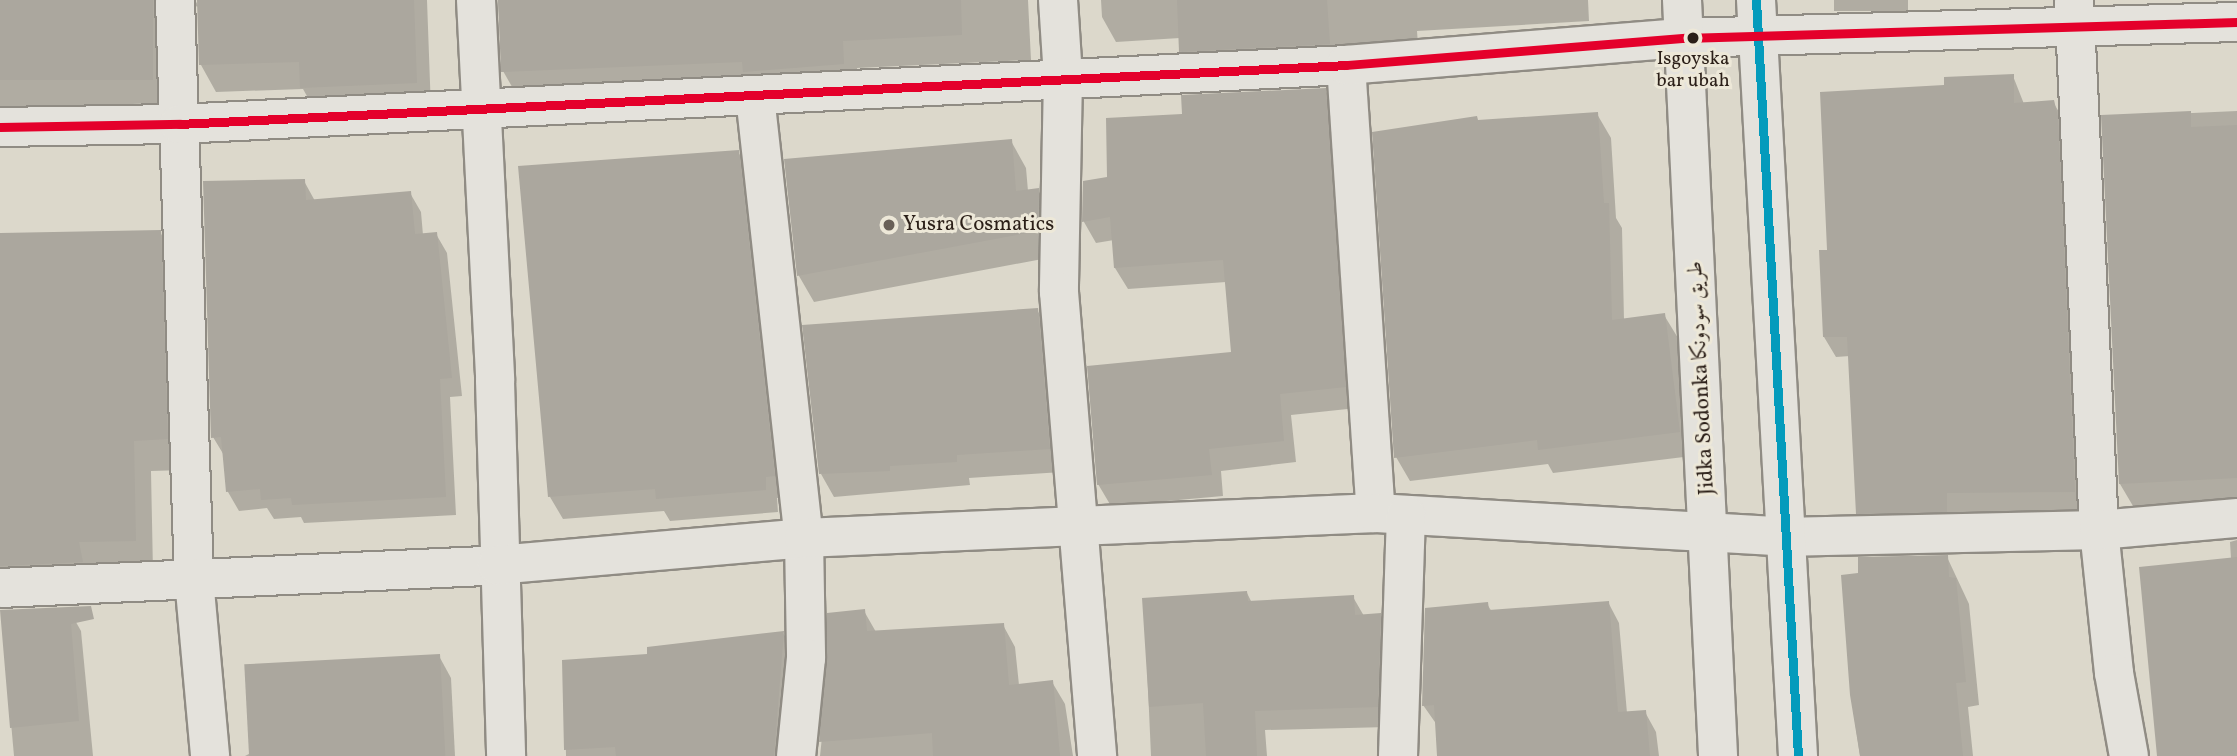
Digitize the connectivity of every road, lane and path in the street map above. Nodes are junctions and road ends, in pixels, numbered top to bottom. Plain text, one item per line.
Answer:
1 (175, 0) edge
2 (476, 0) edge
3 (1058, 0) edge
4 (1682, 0) edge
5 (1756, 0) edge
6 (2075, 14) edge
7 (2237, 22) edge
8 (1684, 38) junction
9 (1759, 38) junction
10 (1346, 65) junction
11 (1063, 77) junction
12 (755, 96) junction
13 (482, 107) junction
14 (179, 124) junction
15 (0, 127) edge
16 (1391, 514) junction
17 (2237, 518) edge
18 (1076, 527) junction
19 (2099, 530) junction
20 (1710, 531) junction
21 (1787, 537) junction
22 (803, 538) junction
23 (497, 565) junction
24 (194, 579) junction
25 (0, 588) edge
26 (209, 756) edge
27 (506, 756) edge
28 (796, 756) edge
29 (1097, 756) edge
30 (1398, 756) edge
31 (1718, 756) edge
32 (1798, 756) edge
33 (2129, 756) edge

1 - 14 street
2 - 13 street
3 - 11 street
4 - 8 street, Jidka Sodonka طريق سودونكا
5 - 9 street
6 - 7 street
6 - 9 street
6 - 19 street
8 - 9 street
8 - 10 street
8 - 20 street, Jidka Sodonka طريق سودونكا
9 - 21 street
10 - 11 street
10 - 16 street
11 - 12 street
11 - 18 street
12 - 13 street
12 - 22 street
13 - 14 street
13 - 23 street
14 - 15 street
14 - 24 street
16 - 18 street
16 - 20 street
16 - 30 street
17 - 19 street
18 - 22 street
18 - 29 street
19 - 21 street
19 - 33 street
20 - 21 street
20 - 31 street, Jidka Sodonka طريق سودونكا
21 - 32 street
22 - 23 street
22 - 28 street
23 - 24 street
23 - 27 street
24 - 25 street
24 - 26 street

